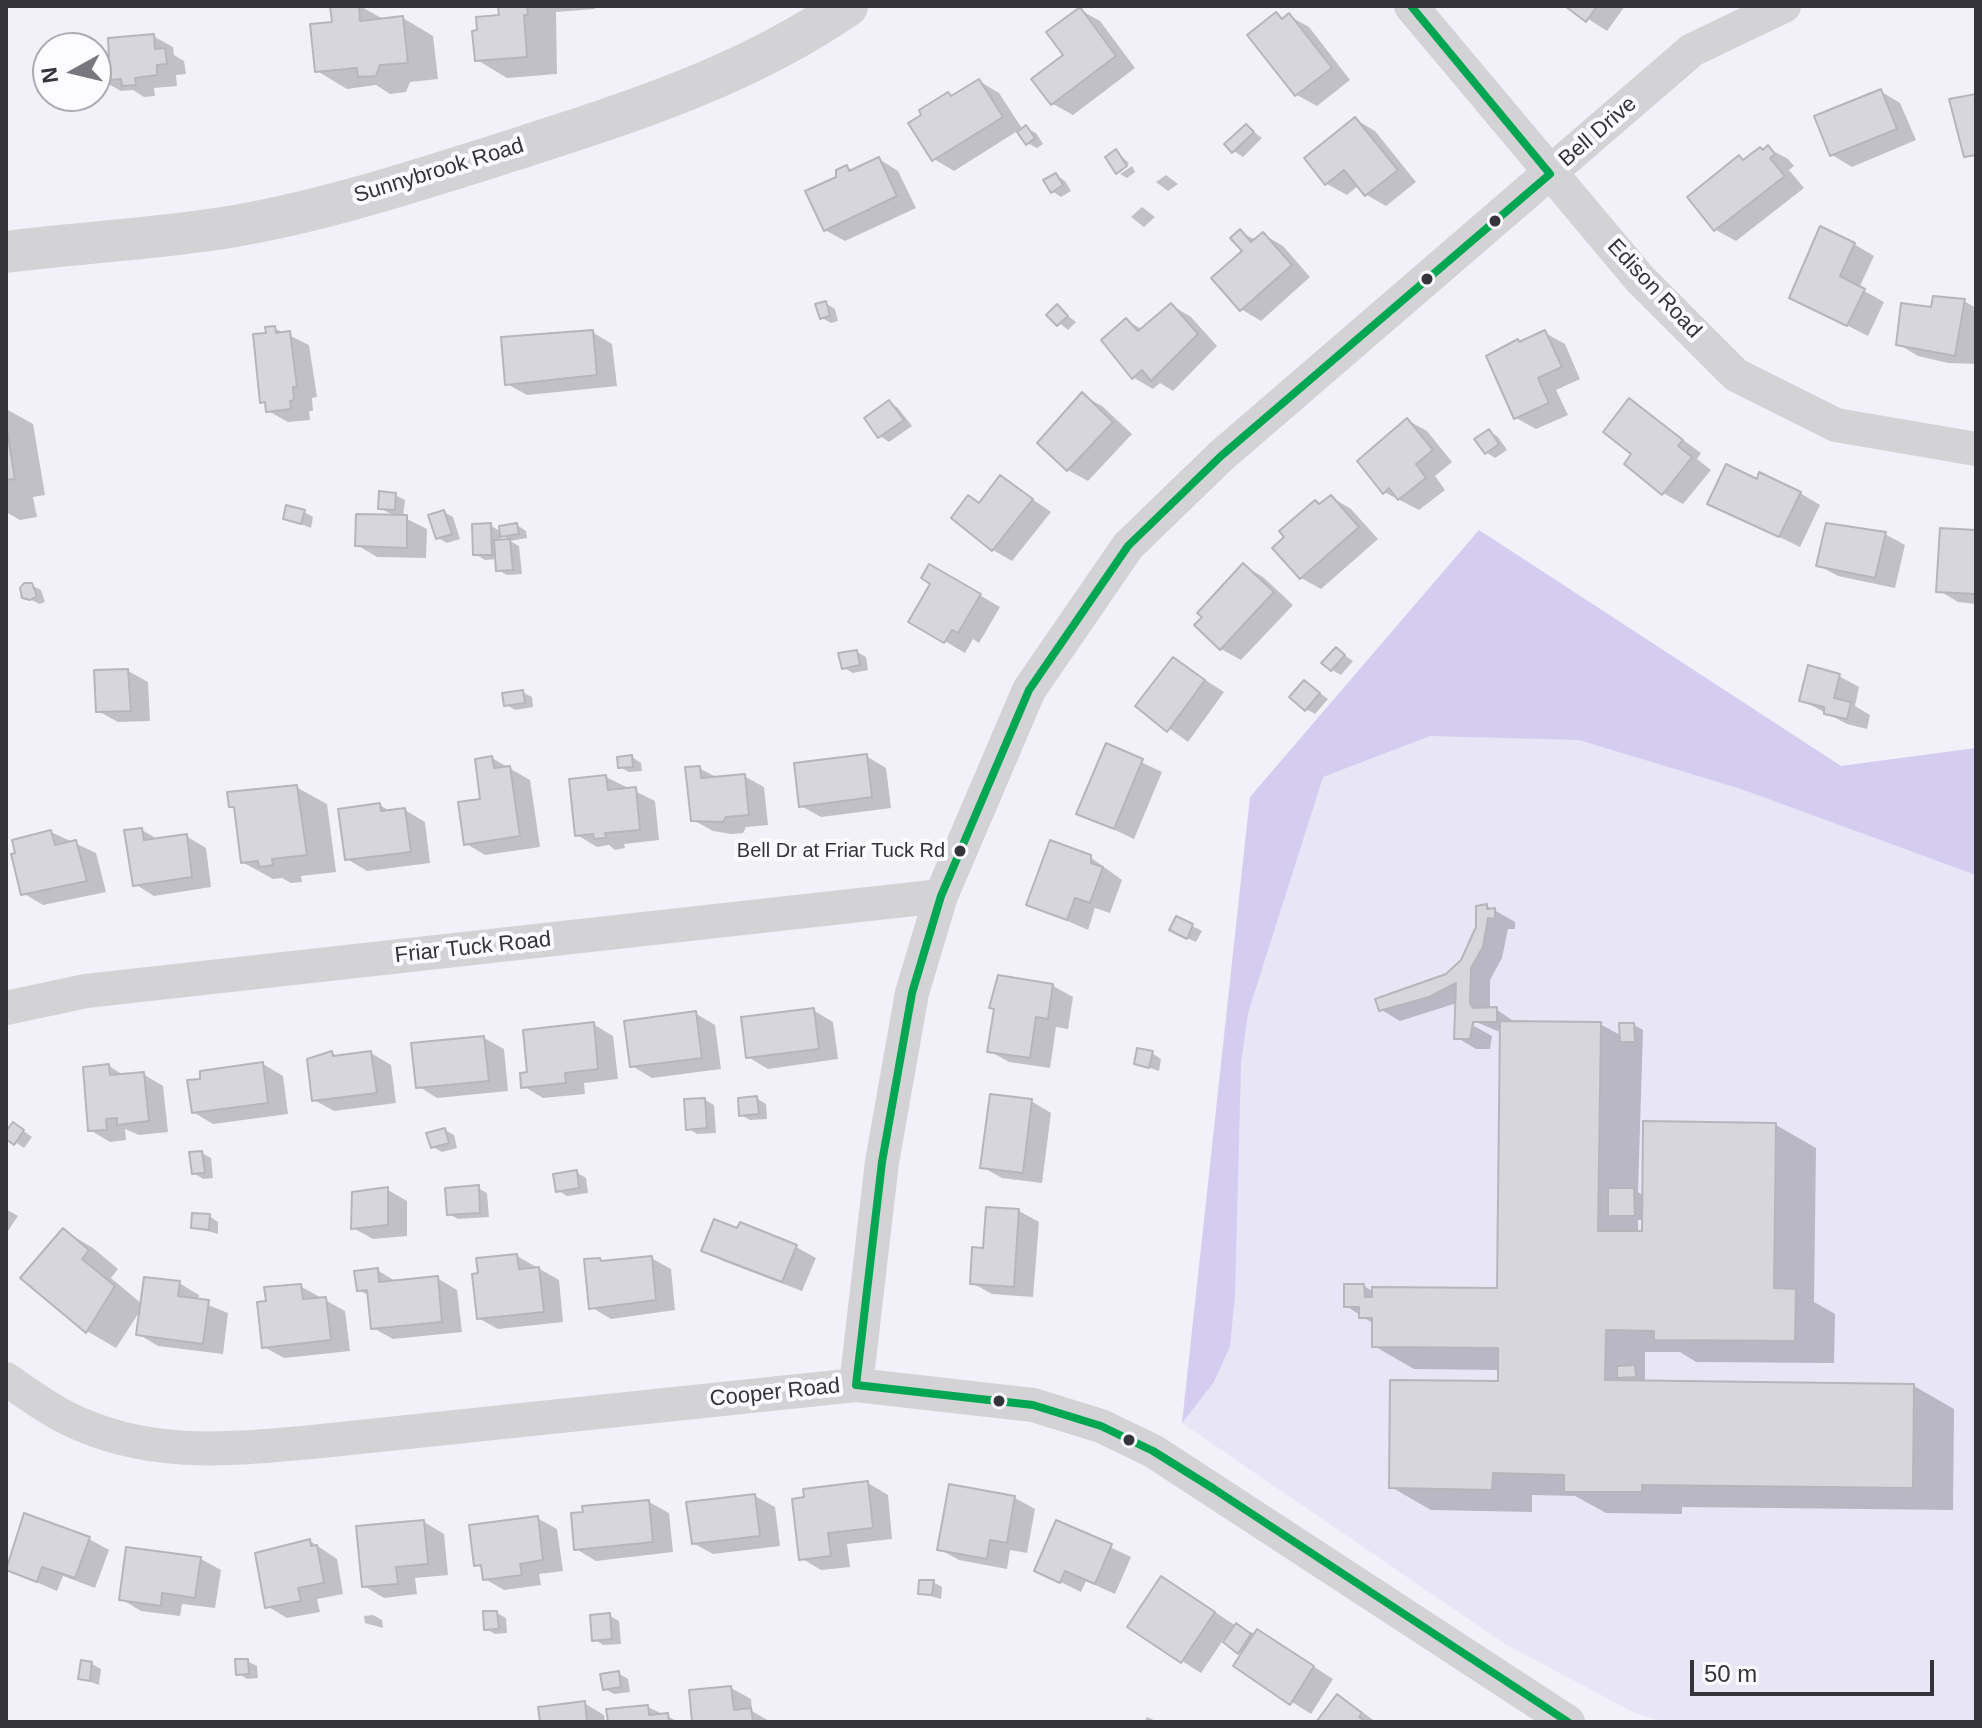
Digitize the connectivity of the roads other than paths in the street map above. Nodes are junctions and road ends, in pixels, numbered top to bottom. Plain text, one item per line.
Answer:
1 (847, 6) edge
2 (1411, 6) edge
3 (1784, 6) edge
4 (1550, 174) junction
5 (6, 252) edge
6 (1976, 449) edge
7 (941, 896) junction
8 (6, 1008) edge
9 (6, 1379) edge
10 (856, 1385) junction
11 (1568, 1722) edge

1 - 5 main road, Sunnybrook Road
2 - 4 street, Edison Road
3 - 4 street, Bell Drive
4 - 6 street, Edison Road
4 - 7 street, Bell Drive
7 - 8 street, Friar Tuck Road
7 - 10 street, Bell Drive
9 - 10 street, Cooper Road
10 - 11 street, Cooper Road

